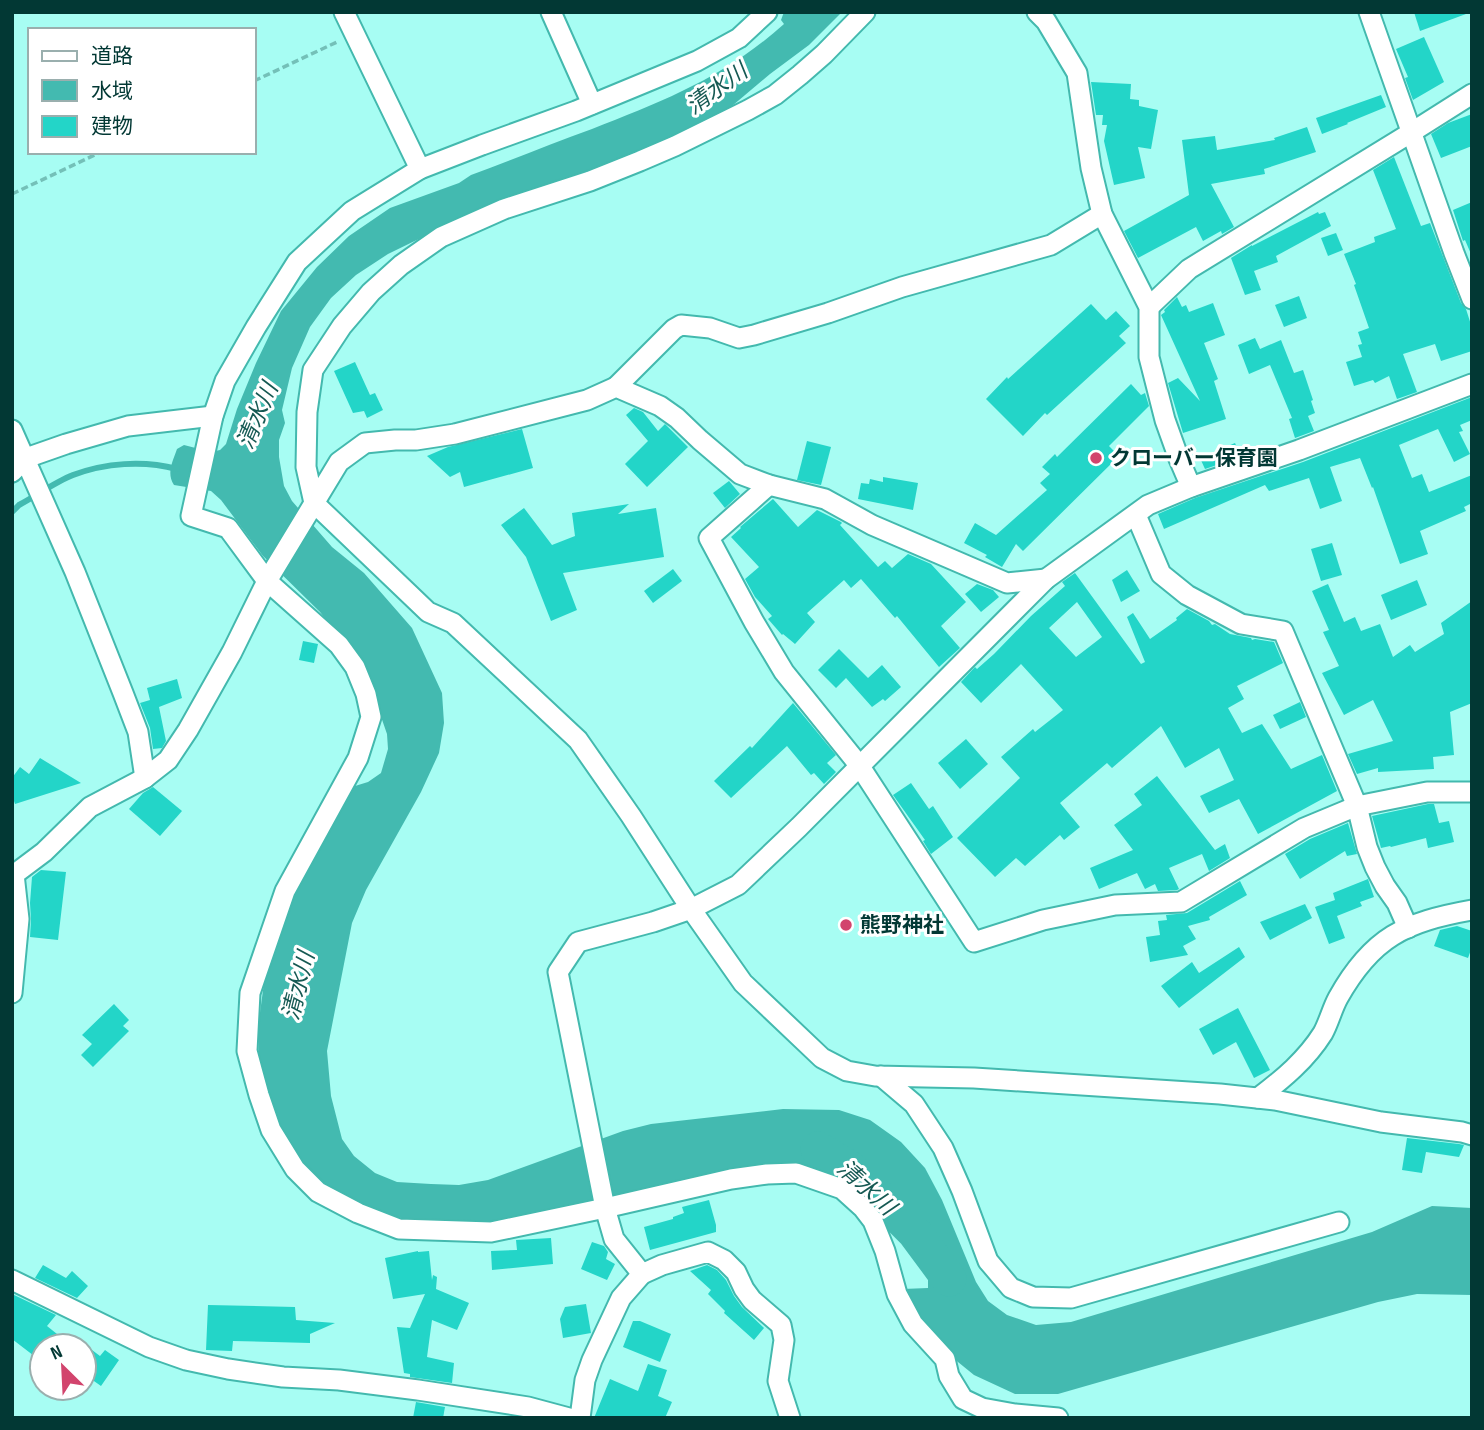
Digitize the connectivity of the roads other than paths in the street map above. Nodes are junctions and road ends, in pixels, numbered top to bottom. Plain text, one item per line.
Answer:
1 (344, 12) edge
2 (551, 12) edge
3 (768, 12) edge
4 (865, 12) edge
5 (1037, 12) edge
6 (1369, 12) edge
7 (1472, 94) edge
8 (592, 104) junction
9 (1412, 132) junction
10 (420, 169) junction
11 (1102, 214) junction
12 (1472, 299) edge
13 (1149, 307) junction
14 (1472, 384) edge
15 (616, 387) junction
16 (213, 416) junction
17 (12, 430) edge
18 (23, 467) edge
19 (769, 485) junction
20 (1191, 487) junction
21 (314, 503) junction
22 (1136, 515) junction
23 (1046, 579) junction
24 (267, 581) junction
25 (859, 765) junction
26 (145, 778) junction
27 (1472, 792) edge
28 (1357, 806) junction
29 (13, 875) edge
30 (691, 909) junction
31 (1472, 910) edge
32 (1408, 928) junction
33 (12, 993) edge
34 (881, 1076) junction
35 (1258, 1098) junction
36 (1472, 1135) edge
37 (605, 1208) junction
38 (1339, 1222) dead end
39 (642, 1274) junction
40 (12, 1280) edge
41 (569, 1418) edge
42 (580, 1418) edge
43 (790, 1418) edge
44 (1058, 1418) edge

1 - 10 street
2 - 8 street
3 - 8 street
4 - 21 street
5 - 11 street
6 - 9 street
7 - 9 street
8 - 10 street
9 - 12 street
9 - 13 street
10 - 16 street
11 - 13 street
11 - 15 street
13 - 20 street
14 - 20 street
15 - 19 street
15 - 21 street
16 - 18 street
16 - 24 street
17 - 18 street
18 - 26 street
19 - 23 street
19 - 25 street
20 - 22 street
21 - 24 street
21 - 30 street
22 - 23 street
22 - 28 street
23 - 25 street
24 - 26 street
24 - 37 street
25 - 28 street
25 - 30 street
26 - 29 street
27 - 28 street
28 - 32 street
29 - 33 street
30 - 34 street
30 - 37 street
31 - 32 street
32 - 35 street
34 - 35 street
34 - 38 street
35 - 36 street
37 - 39 street
37 - 44 street
39 - 42 street
39 - 43 street
40 - 41 street

